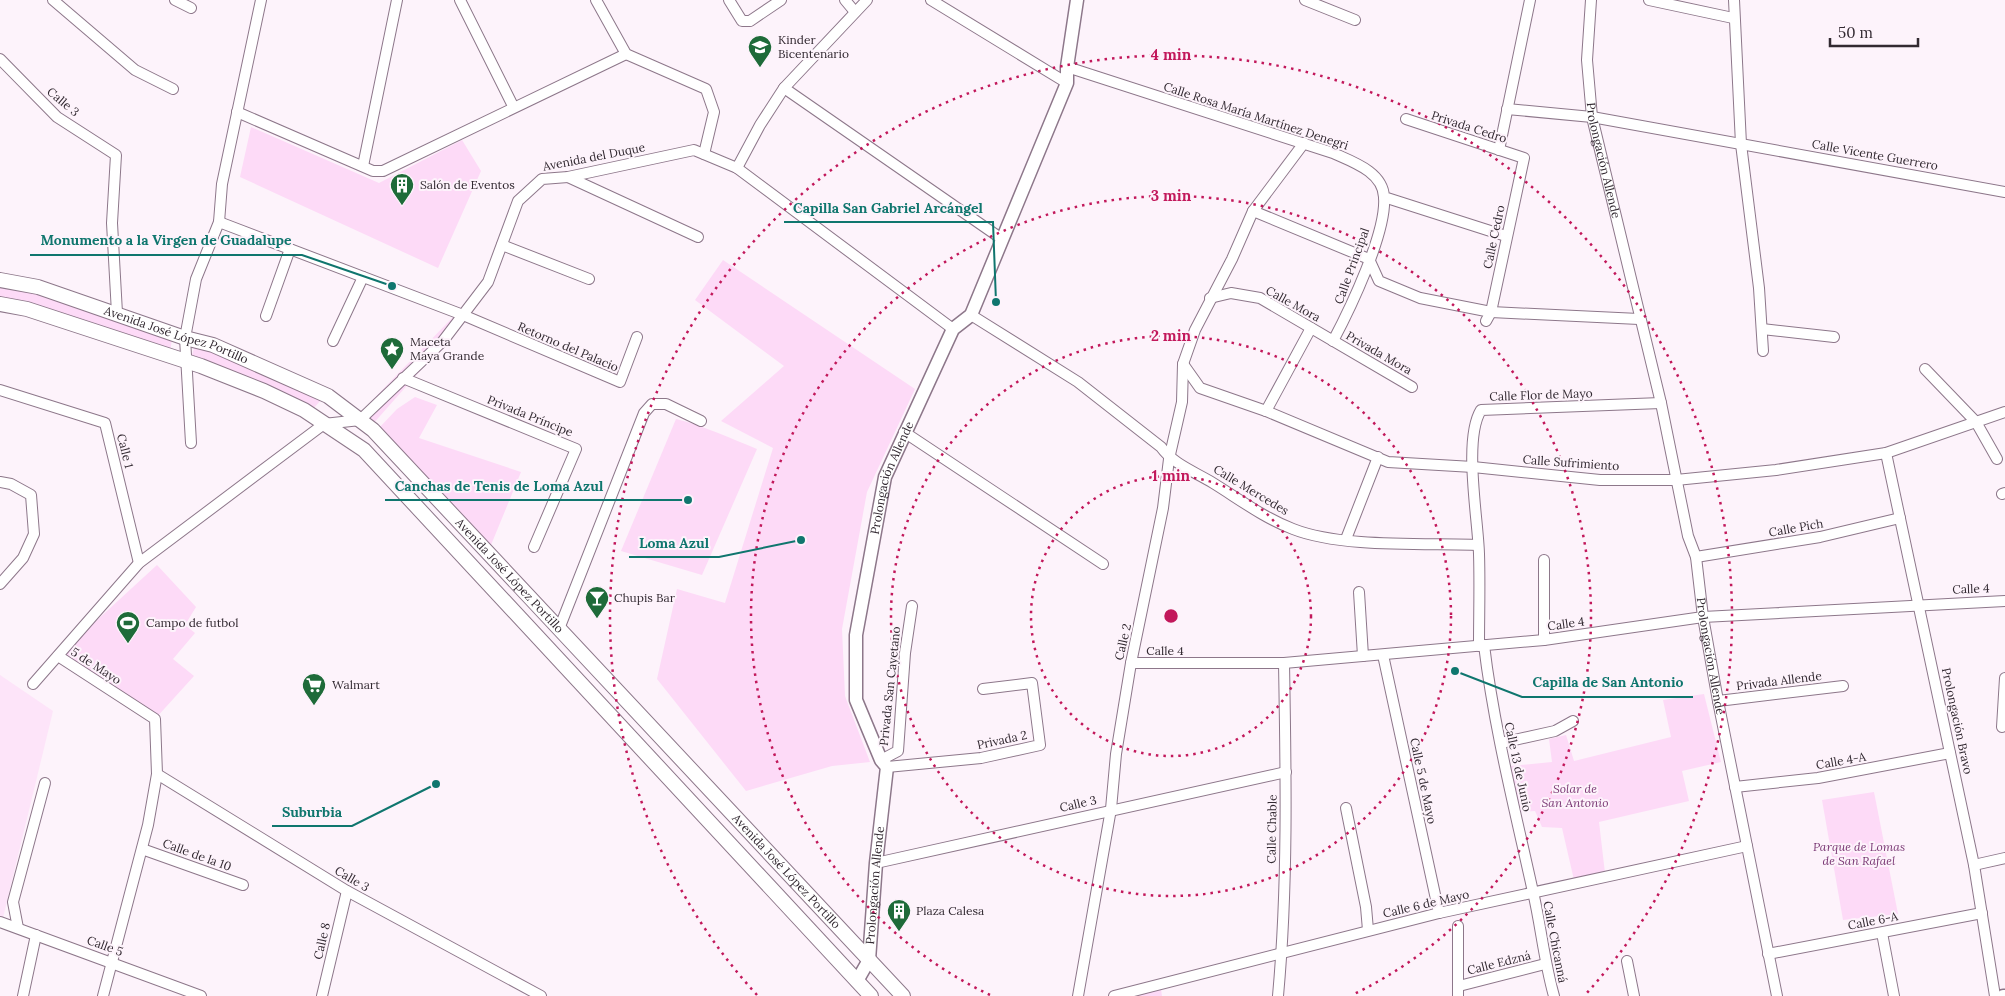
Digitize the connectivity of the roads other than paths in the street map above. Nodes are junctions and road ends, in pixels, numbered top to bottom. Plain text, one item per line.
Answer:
1 (53, 0) edge
2 (175, 0) edge
3 (261, 0) edge
4 (397, 0) edge
5 (460, 0) edge
6 (596, 0) edge
7 (730, 0) edge
8 (781, 0) edge
9 (845, 0) edge
10 (867, 0) edge
11 (931, 0) edge
12 (1077, 0) edge
13 (1305, 0) edge
14 (1530, 0) edge
15 (1591, 0) edge
16 (1648, 0) edge
17 (1734, 0) edge
18 (191, 8) dead end
19 (855, 12) junction
20 (1733, 18) junction
21 (1355, 20) dead end
22 (626, 54) junction
23 (0, 59) edge
24 (1067, 67) junction
25 (1068, 83) junction
26 (784, 88) junction
27 (174, 89) dead end
28 (513, 106) junction
29 (1507, 109) junction
30 (237, 112) junction
31 (1592, 117) junction
32 (1406, 119) dead end
33 (1304, 143) junction
34 (1741, 144) junction
35 (1499, 150) junction
36 (699, 152) junction
37 (1524, 158) joint
38 (363, 166) junction
39 (738, 168) junction
40 (568, 177) junction
41 (2005, 192) edge
42 (1384, 197) junction
43 (1253, 211) junction
44 (219, 222) junction
45 (1506, 236) junction
46 (698, 237) dead end
47 (1002, 239) junction
48 (502, 245) junction
49 (290, 249) junction
50 (1369, 259) junction
51 (364, 277) junction
52 (589, 279) dead end
53 (0, 280) edge
54 (1210, 298) junction
55 (0, 304) edge
56 (117, 313) junction
57 (463, 315) junction
58 (971, 315) junction
59 (266, 316) dead end
60 (1488, 317) junction
61 (1639, 319) junction
62 (1310, 328) junction
63 (953, 329) junction
64 (1762, 329) junction
65 (637, 337) dead end
66 (1834, 337) dead end
67 (186, 338) junction
68 (333, 341) dead end
69 (1333, 341) junction
70 (1763, 351) dead end
71 (186, 361) junction
72 (1183, 364) junction
73 (1925, 369) dead end
74 (403, 378) junction
75 (1412, 387) dead end
76 (0, 390) edge
77 (1661, 403) junction
78 (1266, 411) junction
79 (2005, 412) edge
80 (360, 420) junction
81 (701, 421) dead end
82 (1976, 422) junction
83 (324, 424) junction
84 (904, 432) junction
85 (191, 443) dead end
86 (1886, 453) junction
87 (1378, 457) junction
88 (1169, 459) junction
89 (1997, 459) dead end
90 (1473, 467) junction
91 (1676, 480) junction
92 (0, 482) edge
93 (1900, 518) junction
94 (1346, 540) junction
95 (1478, 545) junction
96 (534, 547) dead end
97 (1696, 557) junction
98 (1544, 560) dead end
99 (139, 563) junction
100 (1103, 564) dead end
101 (1, 583) edge
102 (1359, 592) dead end
103 (2005, 601) edge
104 (1919, 604) junction
105 (912, 606) dead end
106 (1703, 617) junction
107 (559, 629) junction
108 (1544, 640) junction
109 (1481, 646) junction
110 (1382, 655) junction
111 (58, 656) junction
112 (1363, 656) junction
113 (1131, 663) junction
114 (1284, 663) junction
115 (2005, 678) edge
116 (33, 684) dead end
117 (1843, 686) dead end
118 (983, 689) dead end
119 (1718, 701) junction
120 (1573, 721) dead end
121 (2002, 727) dead end
122 (1501, 743) junction
123 (1950, 753) junction
124 (884, 764) junction
125 (1286, 772) junction
126 (157, 774) junction
127 (45, 783) dead end
128 (1735, 787) junction
129 (1346, 808) dead end
130 (1111, 809) junction
131 (1747, 846) junction
132 (142, 848) junction
133 (2005, 858) edge
134 (876, 863) junction
135 (1974, 866) junction
136 (243, 885) dead end
137 (347, 892) junction
138 (1533, 893) junction
139 (1982, 912) junction
140 (1439, 913) junction
141 (0, 922) edge
142 (1458, 926) dead end
143 (18, 928) junction
144 (1368, 930) junction
145 (1882, 932) junction
146 (36, 935) junction
147 (1282, 953) junction
148 (1768, 954) junction
149 (869, 960) junction
150 (110, 961) junction
151 (1627, 961) dead end
152 (1545, 964) junction
153 (857, 981) junction
154 (1459, 991) edge
155 (23, 996) edge
156 (102, 996) edge
157 (201, 996) edge
158 (322, 996) edge
159 (541, 996) edge
160 (858, 996) edge
161 (871, 996) edge
162 (903, 996) edge
163 (1078, 996) edge
164 (1114, 996) edge
165 (1278, 996) edge
166 (1554, 996) edge
167 (1634, 996) edge
168 (1777, 996) edge
169 (1894, 996) edge
170 (1995, 996) edge

1 - 27 street
2 - 18 street
3 - 30 street
4 - 38 street
5 - 28 street
6 - 22 street
7 - 8 street
9 - 19 street
10 - 19 street
11 - 25 street
12 - 24 street, Prolongación Allende
13 - 21 street
14 - 29 street
15 - 31 street, Prolongación Allende
16 - 20 street
17 - 20 street
19 - 26 street
20 - 34 street
22 - 28 street
22 - 36 street
23 - 56 street, Calle 3
24 - 25 street, Prolongación Allende
24 - 33 street, Calle Rosa María Martínez Denegri
25 - 47 street, Prolongación Allende
26 - 39 street
26 - 47 street
28 - 38 street
29 - 31 street, Calle Vicente Guerrero
29 - 35 street
30 - 38 street
30 - 44 street
31 - 34 street, Calle Vicente Guerrero
31 - 61 street, Prolongación Allende
32 - 35 street, Privada Cedro
33 - 42 street, Calle Rosa María Martínez Denegri
33 - 43 street, Calle 2
34 - 41 street, Calle Vicente Guerrero
34 - 64 street
35 - 37 street, Privada Cedro
36 - 39 street
36 - 40 street, Avenida del Duque
37 - 45 street, Calle Cedro
39 - 63 street
40 - 46 street
40 - 48 street, Avenida del Duque
42 - 45 street
42 - 50 street, Calle Principal
43 - 50 street
43 - 54 street, Calle 2
44 - 49 street
44 - 67 street
45 - 60 street, Calle Cedro
47 - 58 street, Prolongación Allende
48 - 52 street
48 - 57 street, Avenida del Duque
49 - 51 street
49 - 59 street
50 - 60 street
50 - 69 street, Calle Principal
51 - 57 street
51 - 68 street
53 - 56 main road, Avenida José López Portillo
54 - 62 street, Calle Mora
54 - 72 street, Calle 2
55 - 71 main road, Avenida José López Portillo
56 - 67 main road, Avenida José López Portillo
57 - 65 street, Retorno del Palacio
57 - 74 street, Avenida del Duque
58 - 63 street, Prolongación Allende
58 - 88 street, Calle Mercedes
60 - 61 street
61 - 77 street, Prolongación Allende
62 - 69 street, Calle Mora
62 - 78 street
63 - 84 street, Prolongación Allende
64 - 66 street
64 - 70 street
67 - 71 street
67 - 80 main road, Avenida José López Portillo
69 - 75 street, Privada Mora
71 - 83 main road, Avenida José López Portillo
71 - 85 street
72 - 78 street, Calle Sufrimiento
72 - 88 street, Calle 2
73 - 82 street
74 - 80 street, Avenida del Duque
74 - 96 street, Privada Príncipe
76 - 99 street, Calle 1
77 - 90 street, Calle Flor de Mayo
77 - 91 street, Prolongación Allende
78 - 87 street, Calle Sufrimiento
79 - 82 street, Calle Sufrimiento
80 - 83 street
80 - 107 main road, Avenida José López Portillo
81 - 107 street
82 - 86 street, Calle Sufrimiento
82 - 89 street
83 - 99 street, 5 de Mayo
83 - 153 main road, Avenida José López Portillo
84 - 100 street
84 - 124 street, Prolongación Allende
86 - 91 street, Calle Sufrimiento
86 - 93 street, Prolongación Bravo
87 - 90 street, Calle Sufrimiento
87 - 94 street
88 - 94 street, Calle Mercedes
88 - 113 street, Calle 2
90 - 91 street, Calle Sufrimiento
90 - 95 street, Calle 13 de Junio
91 - 97 street, Prolongación Allende
92 - 101 street
93 - 97 street, Calle Pich
93 - 104 street, Prolongación Bravo
94 - 95 street, Calle Mercedes
95 - 109 street, Calle 13 de Junio
97 - 106 street, Prolongación Allende
98 - 108 street
99 - 111 street, 5 de Mayo
102 - 112 street
103 - 104 street, Calle 4
104 - 106 street, Calle 4
104 - 123 street, Prolongación Bravo
105 - 124 street, Privada San Cayetano
106 - 108 street, Calle 4
106 - 119 street, Prolongación Allende
107 - 149 main road, Avenida José López Portillo
108 - 109 street, Calle 4
109 - 110 street, Calle 4
109 - 122 street, Calle 13 de Junio
110 - 112 street, Calle 4
110 - 140 street, Calle 5 de Mayo
111 - 116 street
111 - 126 street, 5 de Mayo
112 - 114 street, Calle 4
113 - 114 street, Calle 4
113 - 130 street, Calle 2
114 - 125 street, Calle Chable
115 - 121 street
117 - 119 street, Privada Allende
118 - 124 street, Privada 2
119 - 128 street, Prolongación Allende
120 - 122 street
122 - 138 street, Calle 13 de Junio
123 - 128 street, Calle 4-A
123 - 135 street, Prolongación Bravo
124 - 134 street, Prolongación Allende
125 - 130 street, Calle 3
125 - 147 street, Calle Chable
126 - 132 street, 5 de Mayo
126 - 137 street, Calle 3
127 - 143 street
128 - 131 street, Prolongación Allende
129 - 144 street
130 - 134 street, Calle 3
130 - 163 street, Calle 2
131 - 138 street, Calle 6 de Mayo
131 - 148 street, Prolongación Allende
132 - 136 street, Calle de la 10
132 - 150 street, 5 de Mayo
133 - 135 street
134 - 149 street, Prolongación Allende
135 - 139 street, Prolongación Bravo
137 - 158 street, Calle 8
137 - 159 street, Calle 3
138 - 140 street, Calle 6 de Mayo
138 - 152 street, Calle Chicanná
139 - 145 street, Calle 6-A
139 - 170 street, Prolongación Bravo
140 - 144 street, Calle 6 de Mayo
141 - 143 street, Calle 5
142 - 154 street
143 - 146 street, Calle 5
144 - 147 street, Calle 6 de Mayo
145 - 148 street, Calle 6-A
145 - 169 street
146 - 150 street, Calle 5
146 - 155 street
147 - 164 street, Calle 6 de Mayo
147 - 165 street, Calle Chable
148 - 168 street, Prolongación Allende
149 - 153 street, Prolongación Allende
149 - 162 main road, Avenida José López Portillo
150 - 156 street, 5 de Mayo
150 - 157 street, Calle 5
151 - 167 street
152 - 154 street, Calle Edzná
152 - 166 street, Calle Chicanná
153 - 160 street
153 - 161 main road, Avenida José López Portillo

